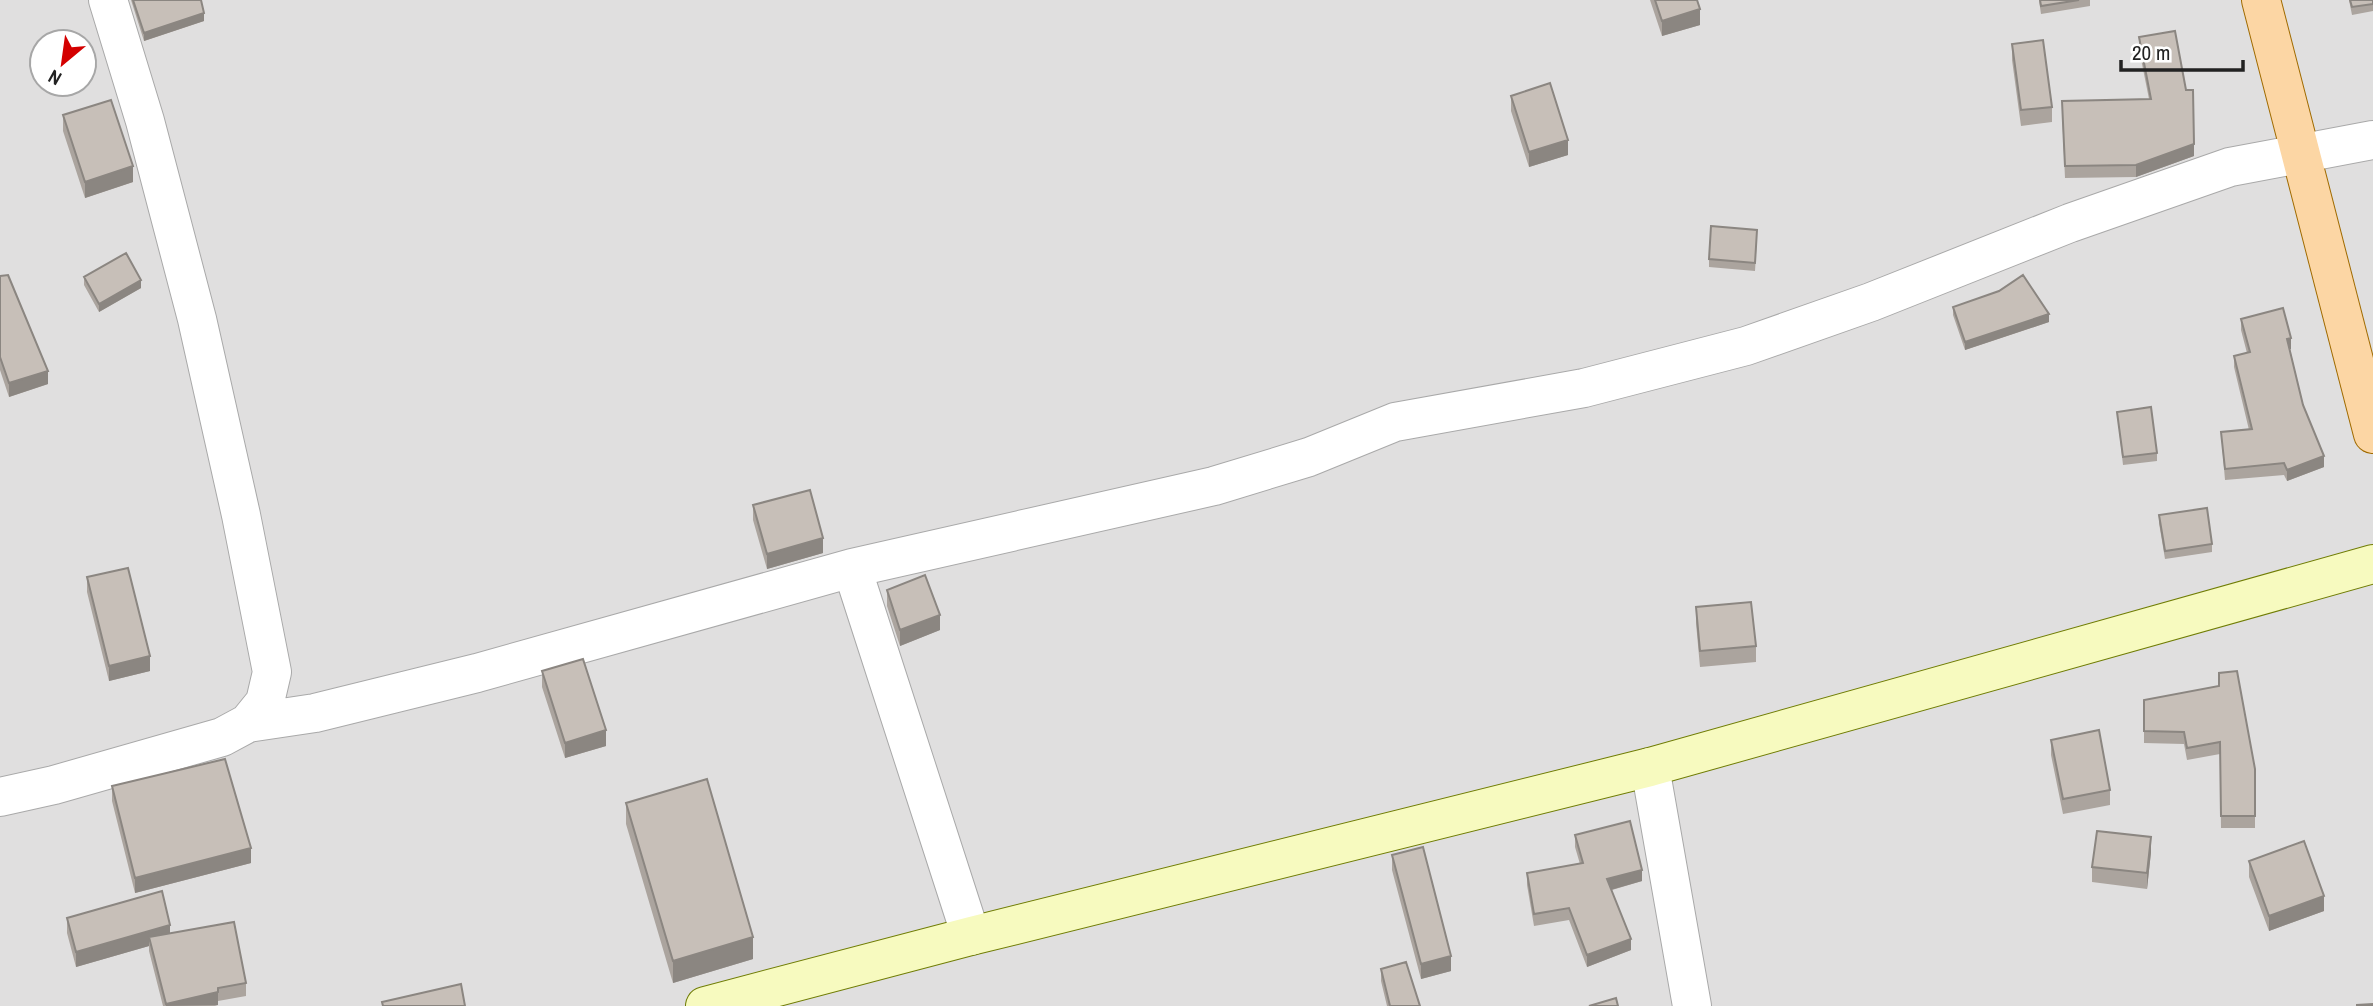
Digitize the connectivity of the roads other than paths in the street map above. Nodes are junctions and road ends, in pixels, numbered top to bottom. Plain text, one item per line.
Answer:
1 (108, 0) edge
2 (2261, 0) edge
3 (2373, 140) edge
4 (2302, 155) junction
5 (2373, 434) edge
6 (2373, 564) edge
7 (852, 568) junction
8 (248, 723) junction
9 (1650, 766) junction
10 (0, 797) edge
11 (971, 936) junction
12 (705, 1006) edge
13 (1692, 1006) edge

1 - 8 street
2 - 4 main road
3 - 4 street
4 - 5 main road
4 - 7 street
6 - 9 main road
7 - 8 street
7 - 11 street
8 - 10 street
9 - 11 main road
9 - 13 street
11 - 12 main road

